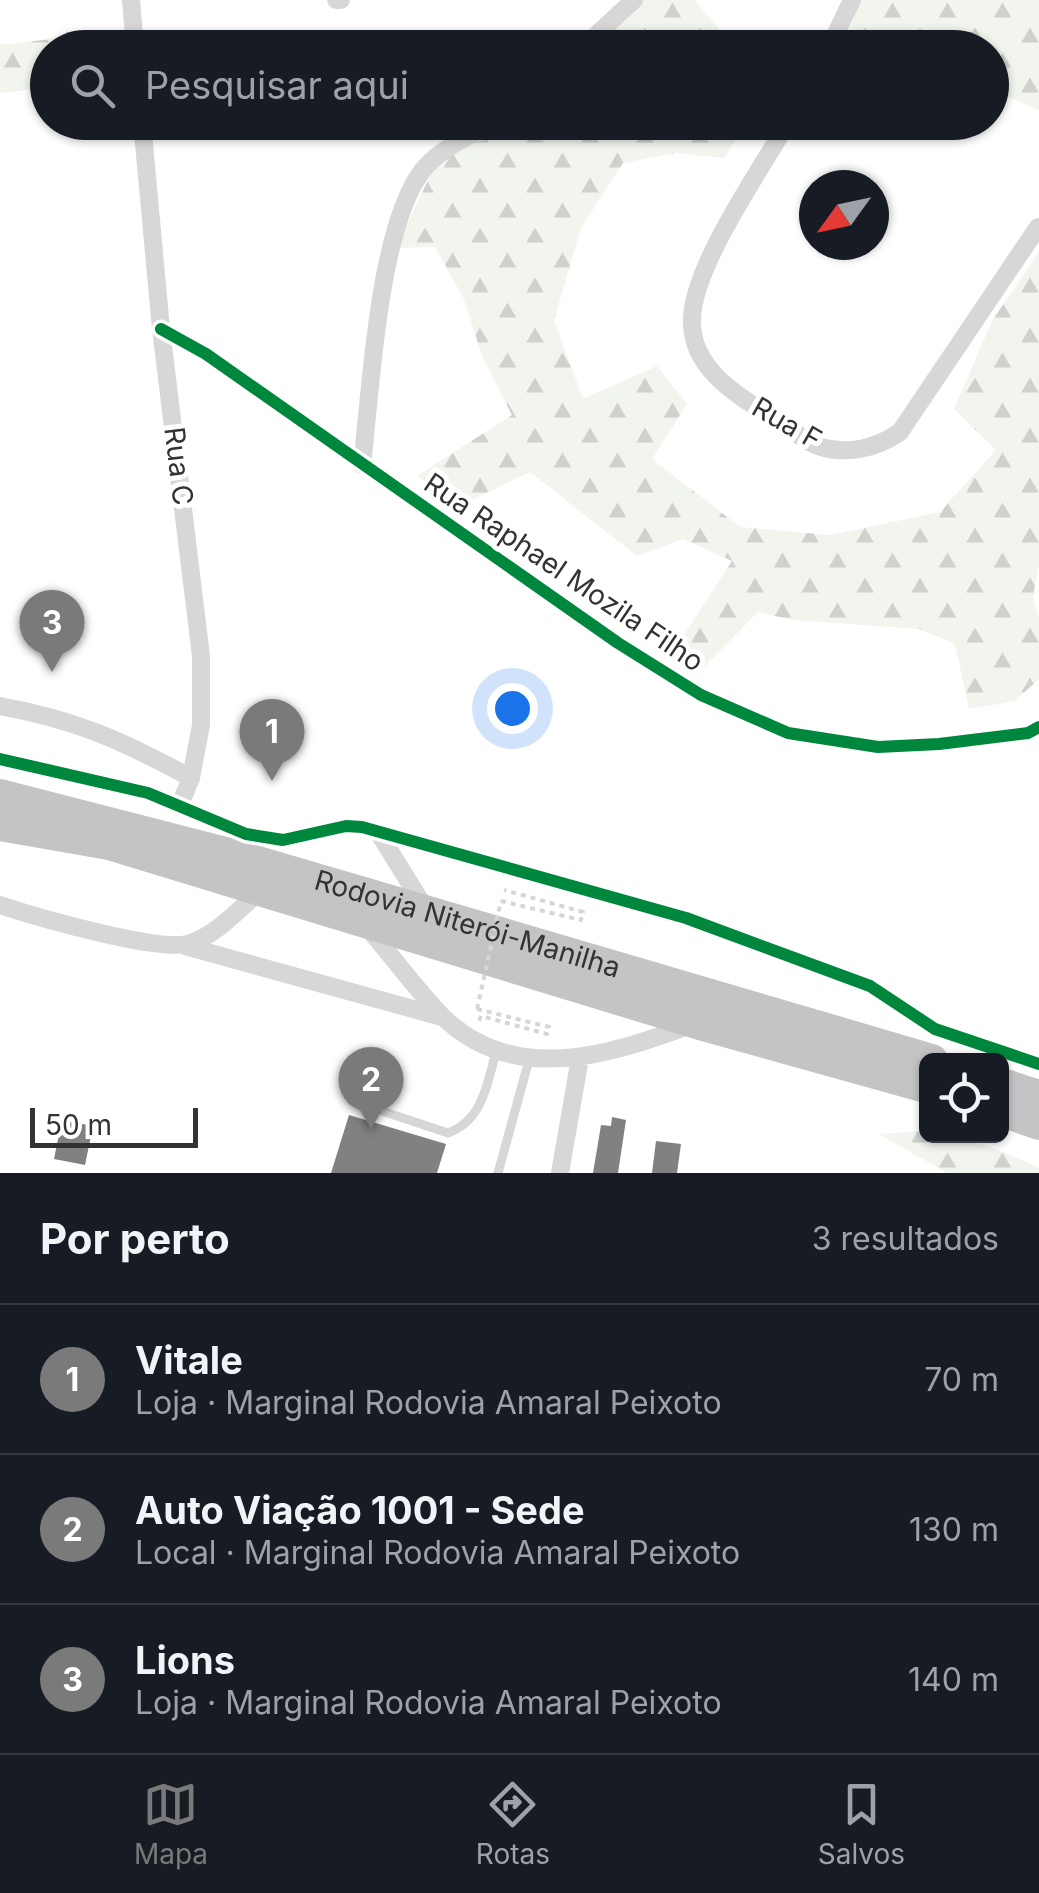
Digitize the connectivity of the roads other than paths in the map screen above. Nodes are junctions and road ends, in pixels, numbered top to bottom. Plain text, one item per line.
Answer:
1 (131, 0) edge
2 (634, 0) edge
3 (852, 0) edge
4 (134, 30) edge
5 (602, 30) edge
6 (838, 30) edge
7 (144, 140) edge
8 (465, 140) edge
9 (778, 140) edge
10 (1038, 227) edge
11 (161, 329) junction
12 (362, 465) junction
13 (0, 706) edge
14 (1039, 727) edge
15 (0, 759) edge
16 (192, 778) junction
17 (3, 799) edge
18 (179, 807) junction
19 (378, 832) junction
20 (244, 845) junction
21 (259, 892) junction
22 (0, 906) edge
23 (428, 912) junction
24 (364, 923) junction
25 (186, 946) junction
26 (443, 1017) junction
27 (697, 1022) junction
28 (496, 1052) junction
29 (925, 1053) edge
30 (919, 1056) edge
31 (919, 1057) edge
32 (580, 1058) junction
33 (529, 1060) junction
34 (1009, 1063) edge
35 (1039, 1064) edge
36 (1009, 1086) edge
37 (1039, 1096) edge
38 (352, 1101) dead end
39 (1009, 1113) edge
40 (1039, 1124) edge
41 (498, 1173) edge
42 (560, 1173) edge

1 - 4 street
2 - 5 street
3 - 6 street
7 - 11 street, Rua C
8 - 12 street
9 - 10 street, Rua F
11 - 12 street, Rua Raphael Mozila Filho
11 - 16 street, Rua C
12 - 14 street, Rua Raphael Mozila Filho
13 - 16 street
15 - 18 street
16 - 18 street, Rua C
17 - 20 highway, Rodovia Niterói-Manilha
17 - 21 highway, Rodovia Niterói-Manilha
18 - 20 street
19 - 20 street
19 - 23 street
19 - 29 street
20 - 23 highway, Rodovia Niterói-Manilha
21 - 24 highway, Rodovia Niterói-Manilha
21 - 25 street
22 - 25 street
23 - 30 highway, Rodovia Niterói-Manilha
24 - 26 street
24 - 27 highway, Rodovia Niterói-Manilha
25 - 26 street
26 - 28 street
27 - 31 highway, Rodovia Niterói-Manilha
27 - 32 street
28 - 33 street
28 - 38 lane
32 - 33 street
32 - 42 street
33 - 41 lane
34 - 35 street
36 - 37 highway
39 - 40 highway

